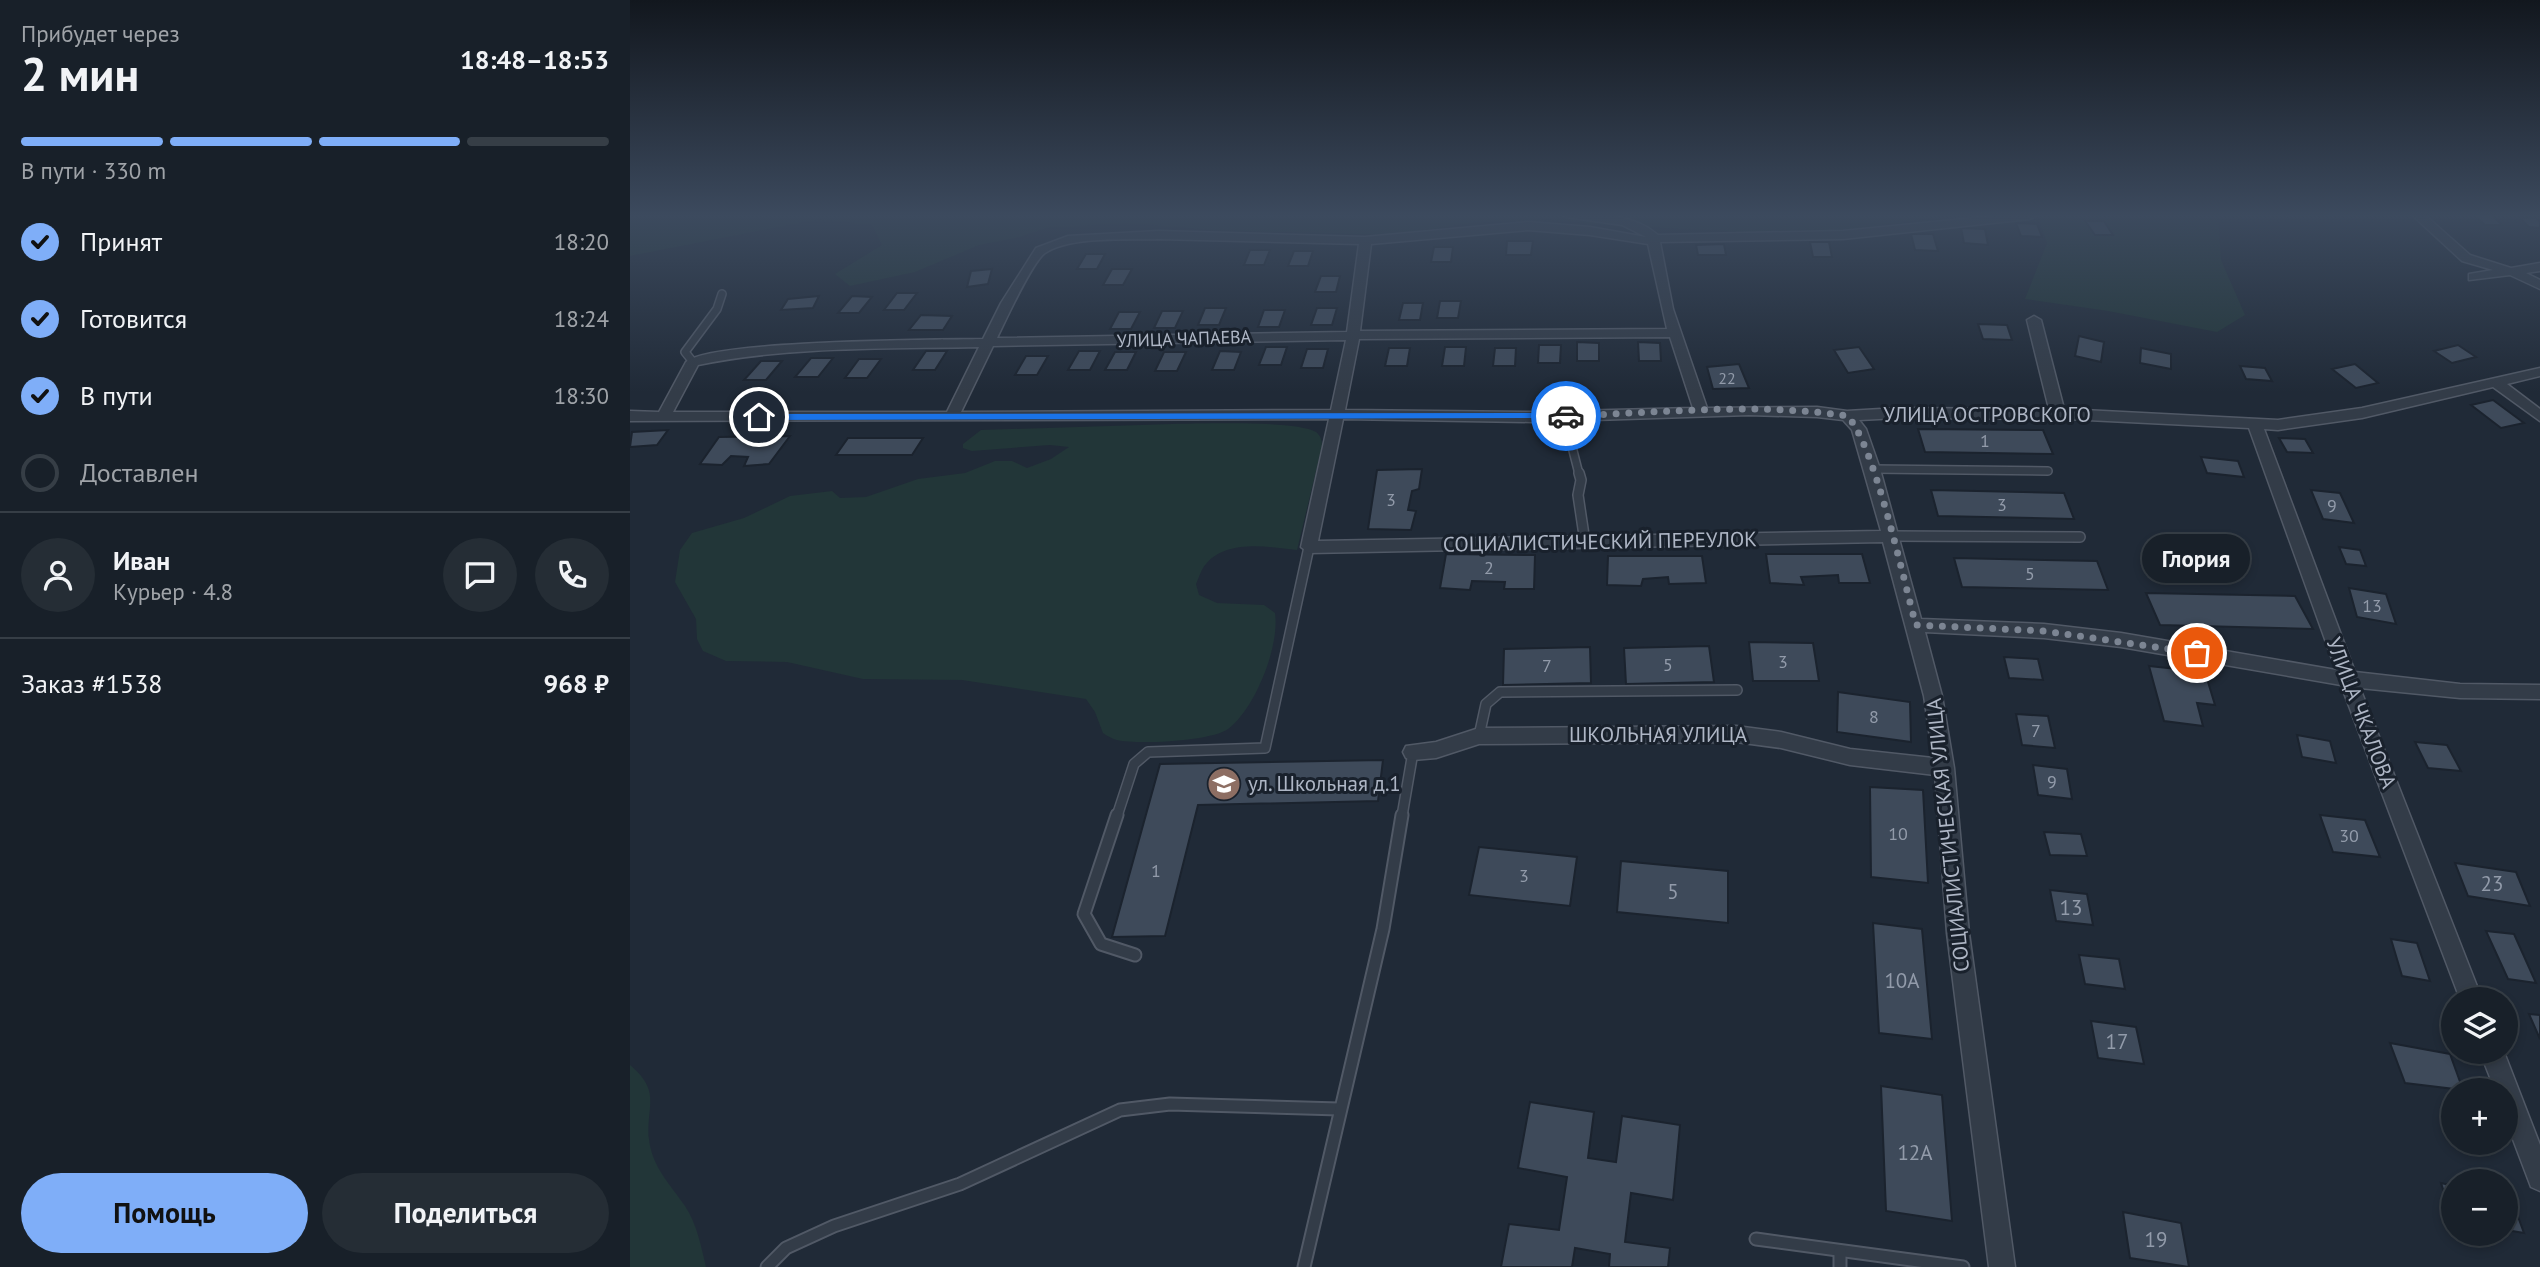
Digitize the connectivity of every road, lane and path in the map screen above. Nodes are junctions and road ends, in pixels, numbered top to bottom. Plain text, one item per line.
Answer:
1 (1026, 273) edge
2 (1361, 273) edge
3 (1659, 273) edge
4 (2496, 273) edge
5 (2514, 273) edge
6 (2473, 277) dead end
7 (2540, 285) edge
8 (722, 294) dead end
9 (2034, 320) dead end
10 (1675, 333) junction
11 (1353, 336) junction
12 (990, 342) junction
13 (693, 362) junction
14 (2540, 372) edge
15 (2495, 382) junction
16 (1701, 411) junction
17 (1338, 414) junction
18 (2058, 415) junction
19 (630, 416) edge
20 (1569, 416) junction
21 (1847, 416) junction
22 (2540, 416) edge
23 (663, 417) junction
24 (952, 417) junction
25 (2255, 424) junction
26 (1872, 468) junction
27 (2048, 471) dead end
28 (1891, 536) junction
29 (2080, 537) dead end
30 (1585, 542) junction
31 (1309, 547) junction
32 (1916, 625) junction
33 (2348, 679) junction
34 (1737, 690) dead end
35 (2540, 692) edge
36 (1479, 736) junction
37 (1413, 752) joint
38 (1944, 768) junction
39 (1135, 955) dead end
40 (2466, 987) edge
41 (2497, 1064) edge
42 (1339, 1109) junction
43 (2540, 1178) edge
44 (1756, 1239) dead end
45 (1840, 1251) junction
46 (767, 1267) edge
47 (1304, 1267) edge
48 (1840, 1267) edge
49 (1963, 1267) edge
50 (2002, 1267) edge

1 - 12 street
2 - 11 street
3 - 10 street
4 - 6 street
5 - 7 street
8 - 13 lane
9 - 18 street
10 - 11 street, УЛИЦА ЧАПАЕВА
10 - 16 street
11 - 12 street, УЛИЦА ЧАПАЕВА
11 - 17 street
12 - 13 street, УЛИЦА ЧАПАЕВА
12 - 24 street
13 - 23 street
14 - 15 street, УЛИЦА ОСТРОВСКОГО
15 - 22 street
15 - 25 street, УЛИЦА ОСТРОВСКОГО
16 - 20 street, УЛИЦА ОСТРОВСКОГО
16 - 21 street, УЛИЦА ОСТРОВСКОГО
17 - 20 street, УЛИЦА ОСТРОВСКОГО
17 - 24 street, УЛИЦА ОСТРОВСКОГО
17 - 31 street
18 - 21 street, УЛИЦА ОСТРОВСКОГО
18 - 25 street, УЛИЦА ОСТРОВСКОГО
19 - 23 street, УЛИЦА ОСТРОВСКОГО
20 - 30 lane
21 - 26 street, СОЦИАЛИСТИЧЕСКАЯ УЛИЦА
23 - 24 street, УЛИЦА ОСТРОВСКОГО
25 - 33 street, УЛИЦА ЧКАЛОВА
26 - 27 lane
26 - 28 street, СОЦИАЛИСТИЧЕСКАЯ УЛИЦА
28 - 29 lane
28 - 30 street, СОЦИАЛИСТИЧЕСКИЙ ПЕРЕУЛОК
28 - 32 street, СОЦИАЛИСТИЧЕСКАЯ УЛИЦА
30 - 31 street, СОЦИАЛИСТИЧЕСКИЙ ПЕРЕУЛОК
31 - 39 lane
32 - 33 street
32 - 38 street, СОЦИАЛИСТИЧЕСКАЯ УЛИЦА
33 - 35 street
33 - 40 street, УЛИЦА ЧКАЛОВА
34 - 36 lane
36 - 37 street, ШКОЛЬНАЯ УЛИЦА
36 - 38 street, ШКОЛЬНАЯ УЛИЦА
37 - 42 lane
38 - 50 street, СОЦИАЛИСТИЧЕСКАЯ УЛИЦА
41 - 43 street
42 - 46 lane
42 - 47 lane
44 - 45 lane
45 - 48 lane
45 - 49 lane

